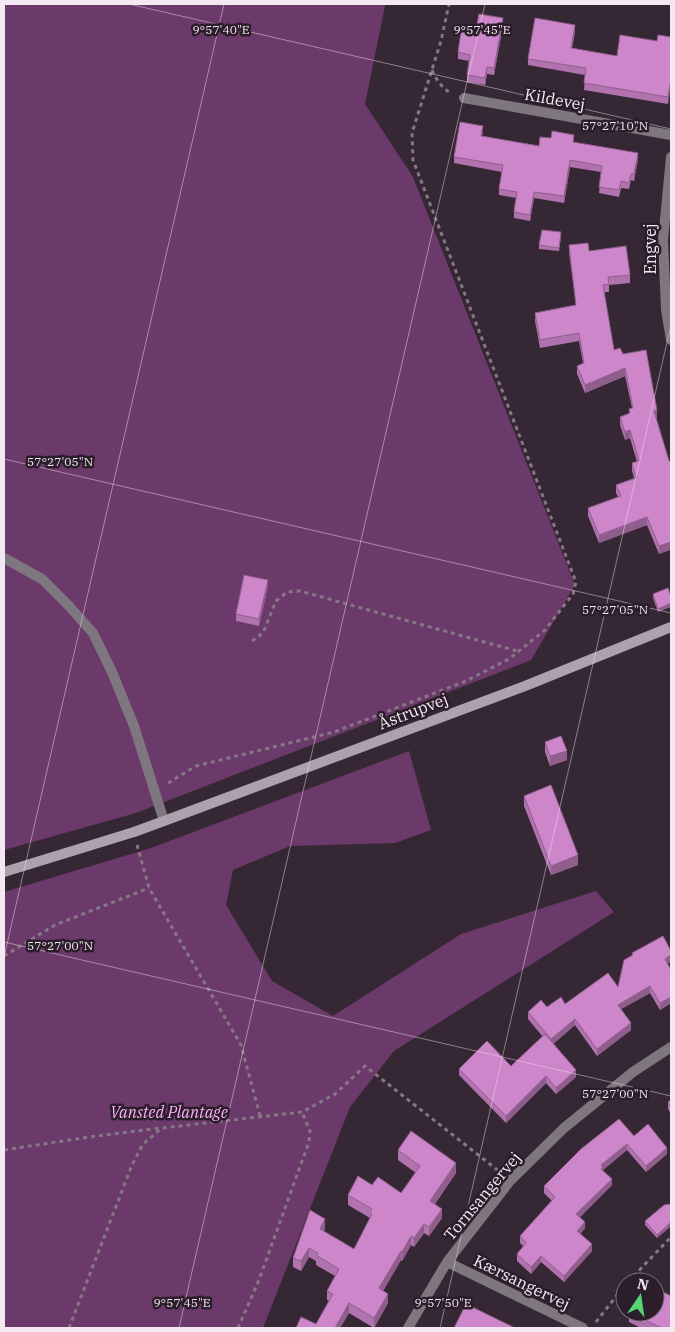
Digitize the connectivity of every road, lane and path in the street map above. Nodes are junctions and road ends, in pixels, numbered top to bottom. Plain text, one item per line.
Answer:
1 (449, 4) edge
2 (432, 70) junction
3 (464, 98) joint
4 (671, 136) edge
5 (671, 157) edge
6 (671, 340) edge
7 (4, 558) edge
8 (671, 627) edge
9 (252, 640) dead end
10 (518, 651) junction
11 (155, 792) junction
12 (164, 821) junction
13 (134, 832) junction
14 (4, 872) edge
15 (149, 888) junction
16 (4, 956) edge
17 (671, 1047) edge
18 (302, 1112) junction
19 (260, 1116) junction
20 (162, 1128) junction
21 (4, 1150) edge
22 (510, 1181) junction
23 (671, 1237) edge
24 (448, 1262) junction
25 (638, 1272) edge
26 (615, 1298) edge
27 (69, 1328) edge
28 (238, 1328) edge
29 (408, 1328) edge
30 (582, 1328) edge
31 (591, 1328) edge

1 - 2 path
2 - 3 path
2 - 10 path
3 - 4 street, Kildevej
5 - 6 street, Engvej
7 - 11 street
8 - 12 street, Åstrupvej
9 - 10 path
10 - 11 path
11 - 12 street
12 - 13 street, Åstrupvej
13 - 14 street, Åstrupvej
13 - 15 path
15 - 16 path
15 - 19 path
17 - 22 street, Tornsangervej
18 - 19 path
18 - 22 path
18 - 28 path
19 - 20 path
20 - 21 path
20 - 27 path
22 - 24 street, Tornsangervej
23 - 25 path
24 - 29 street, Tornsangervej
24 - 30 street, Kærsangervej
26 - 31 path

